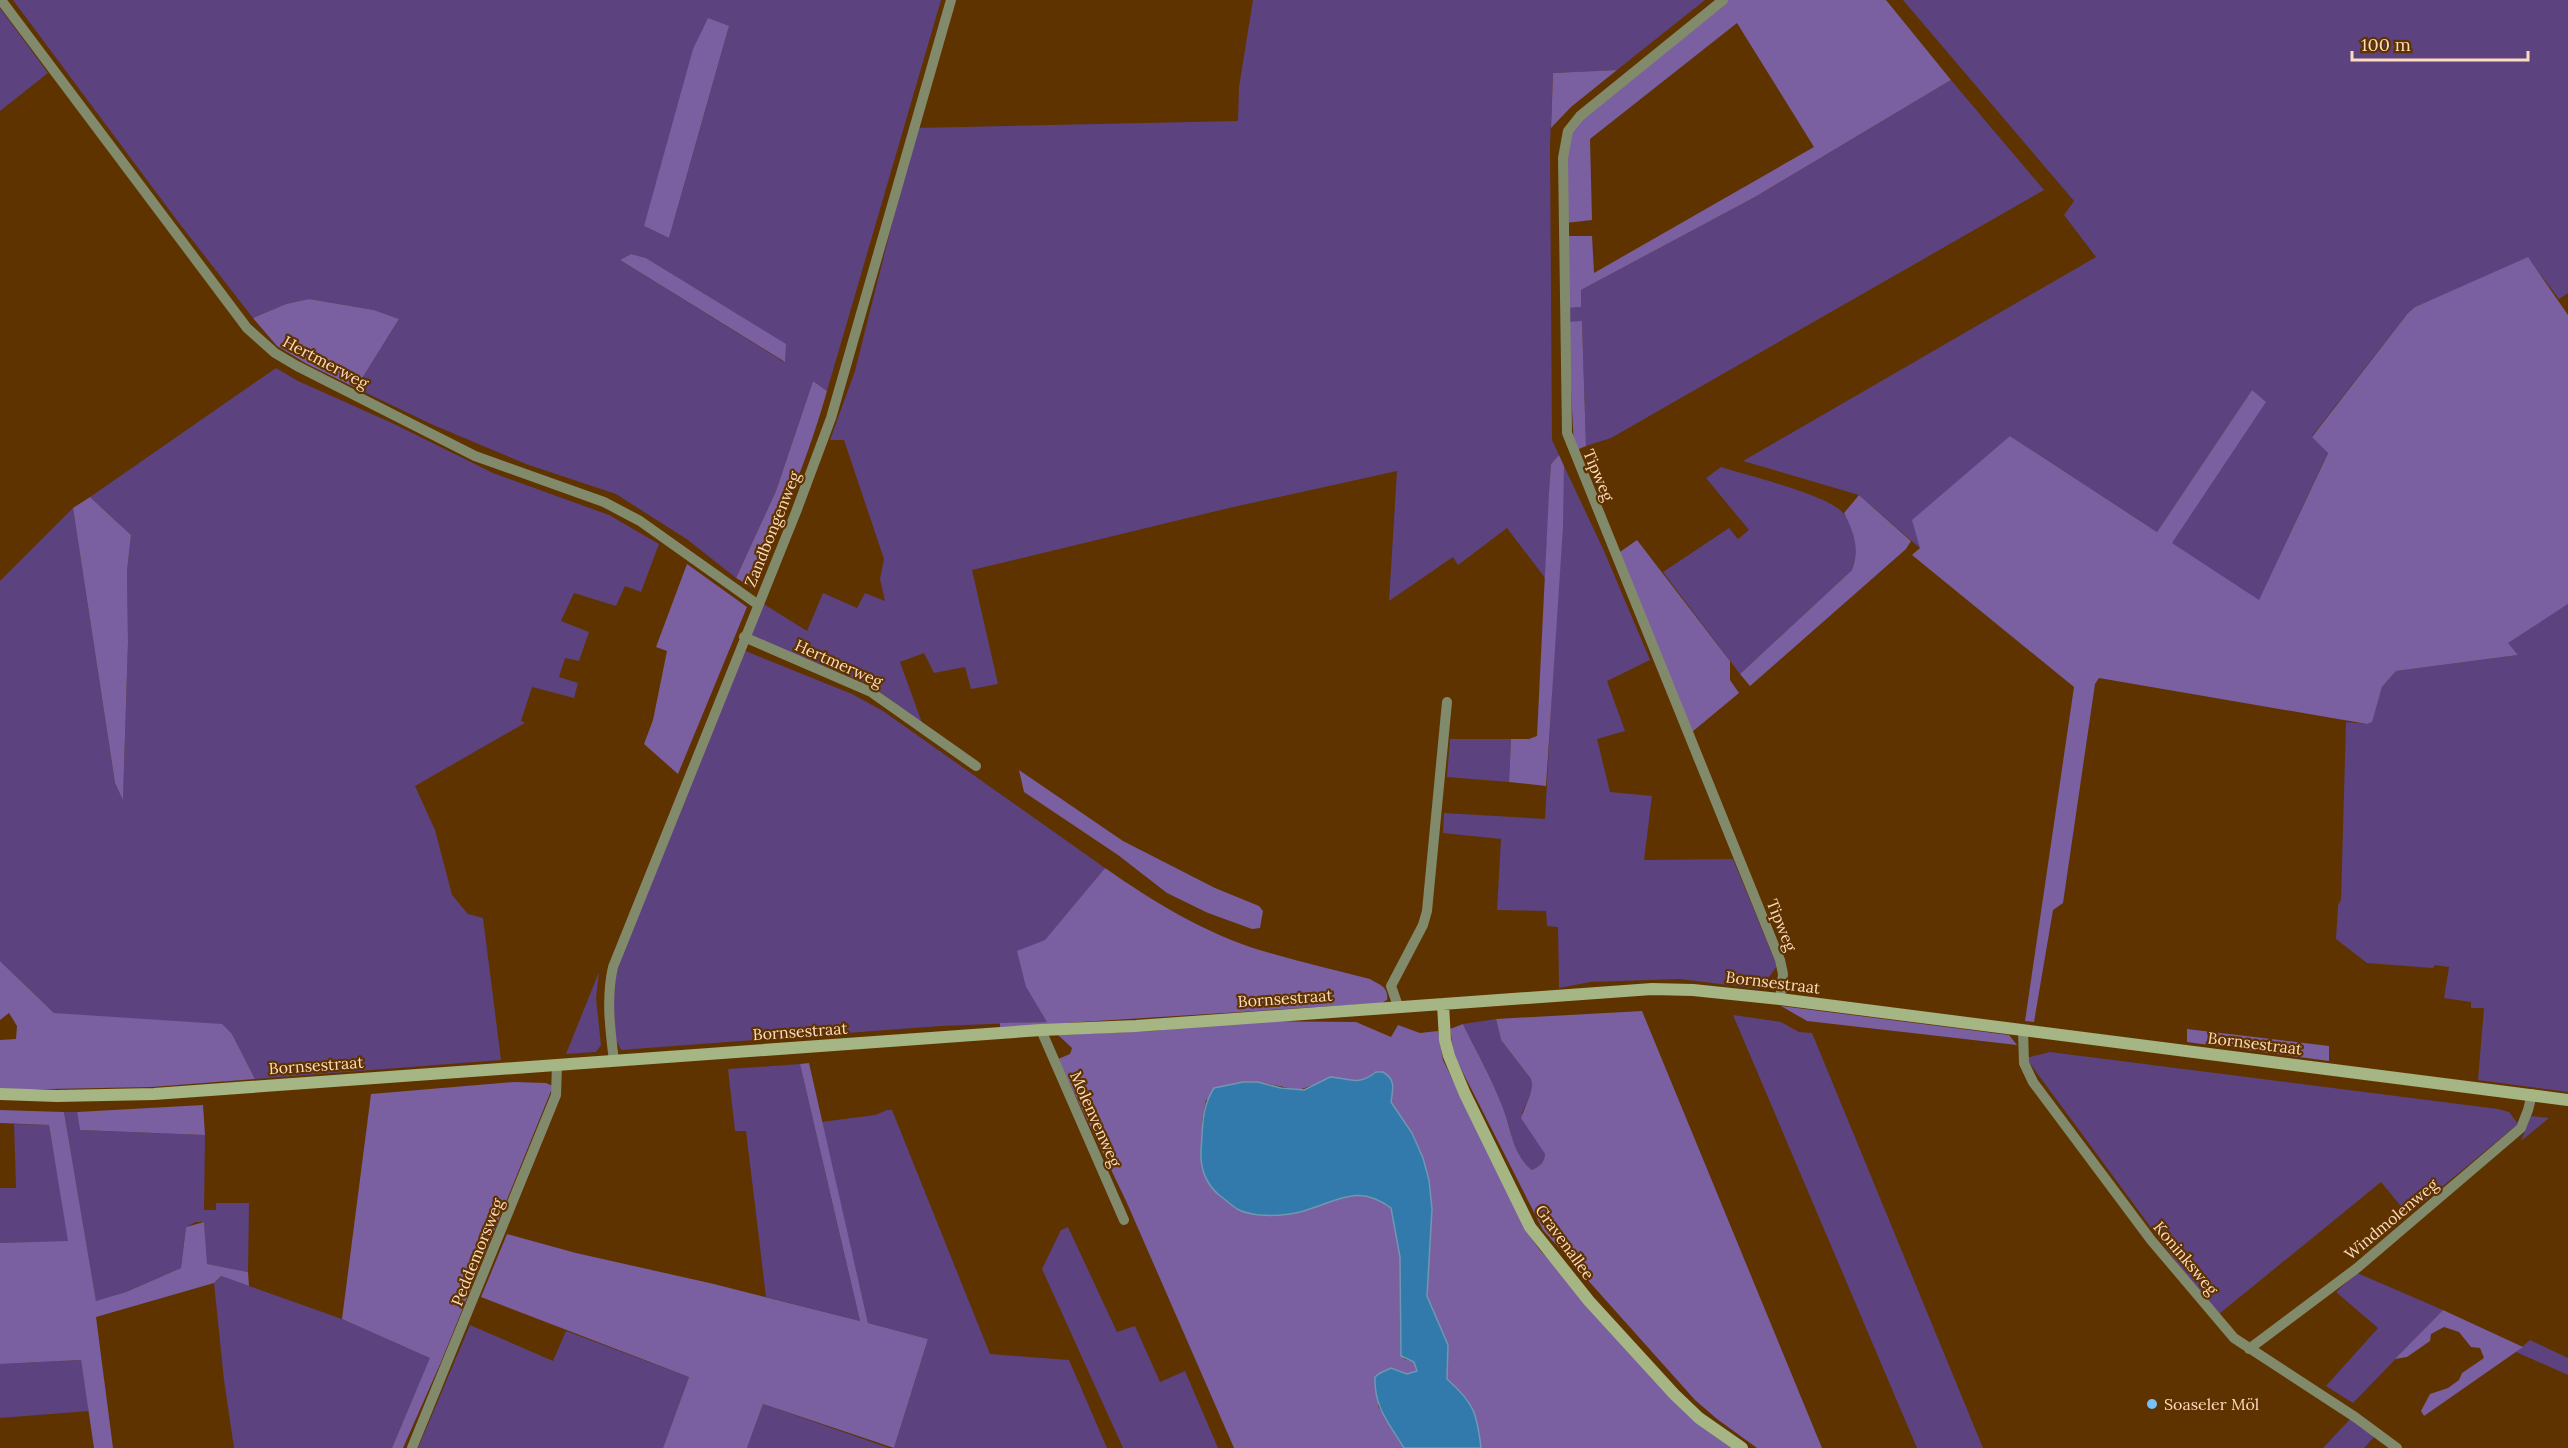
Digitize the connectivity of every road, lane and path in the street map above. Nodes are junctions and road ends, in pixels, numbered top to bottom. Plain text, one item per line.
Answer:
1 (1, 0) edge
2 (951, 0) edge
3 (1723, 0) edge
4 (757, 604) junction
5 (744, 638) junction
6 (1447, 702) dead end
7 (976, 766) dead end
8 (1780, 999) junction
9 (1443, 1004) junction
10 (1398, 1006) junction
11 (1041, 1030) junction
12 (2023, 1030) junction
13 (614, 1061) junction
14 (557, 1065) junction
15 (0, 1094) edge
16 (2532, 1094) junction
17 (2568, 1100) edge
18 (1124, 1220) dead end
19 (2249, 1349) junction
20 (412, 1448) edge
21 (1742, 1448) edge
22 (2397, 1448) edge

1 - 4 street, Hertmerweg
2 - 4 street, Zandbongenweg
3 - 8 street, Tipweg
4 - 5 street, Zandbongenweg
5 - 7 street, Hertmerweg
5 - 13 street, Zandbongenweg
6 - 10 street
8 - 9 street, Bornsestraat
8 - 12 street, Bornsestraat
9 - 10 street, Bornsestraat
9 - 21 street, Gravenallee
10 - 11 street, Bornsestraat
11 - 13 street, Bornsestraat
11 - 18 street, Molenvenweg
12 - 16 street, Bornsestraat
12 - 19 street, Koninksweg
13 - 14 street, Bornsestraat
14 - 15 street, Bornsestraat
14 - 20 street, Peddemorsweg
16 - 17 street, Bornsestraat
16 - 19 street, Windmolenweg
19 - 22 street, Koninksweg

